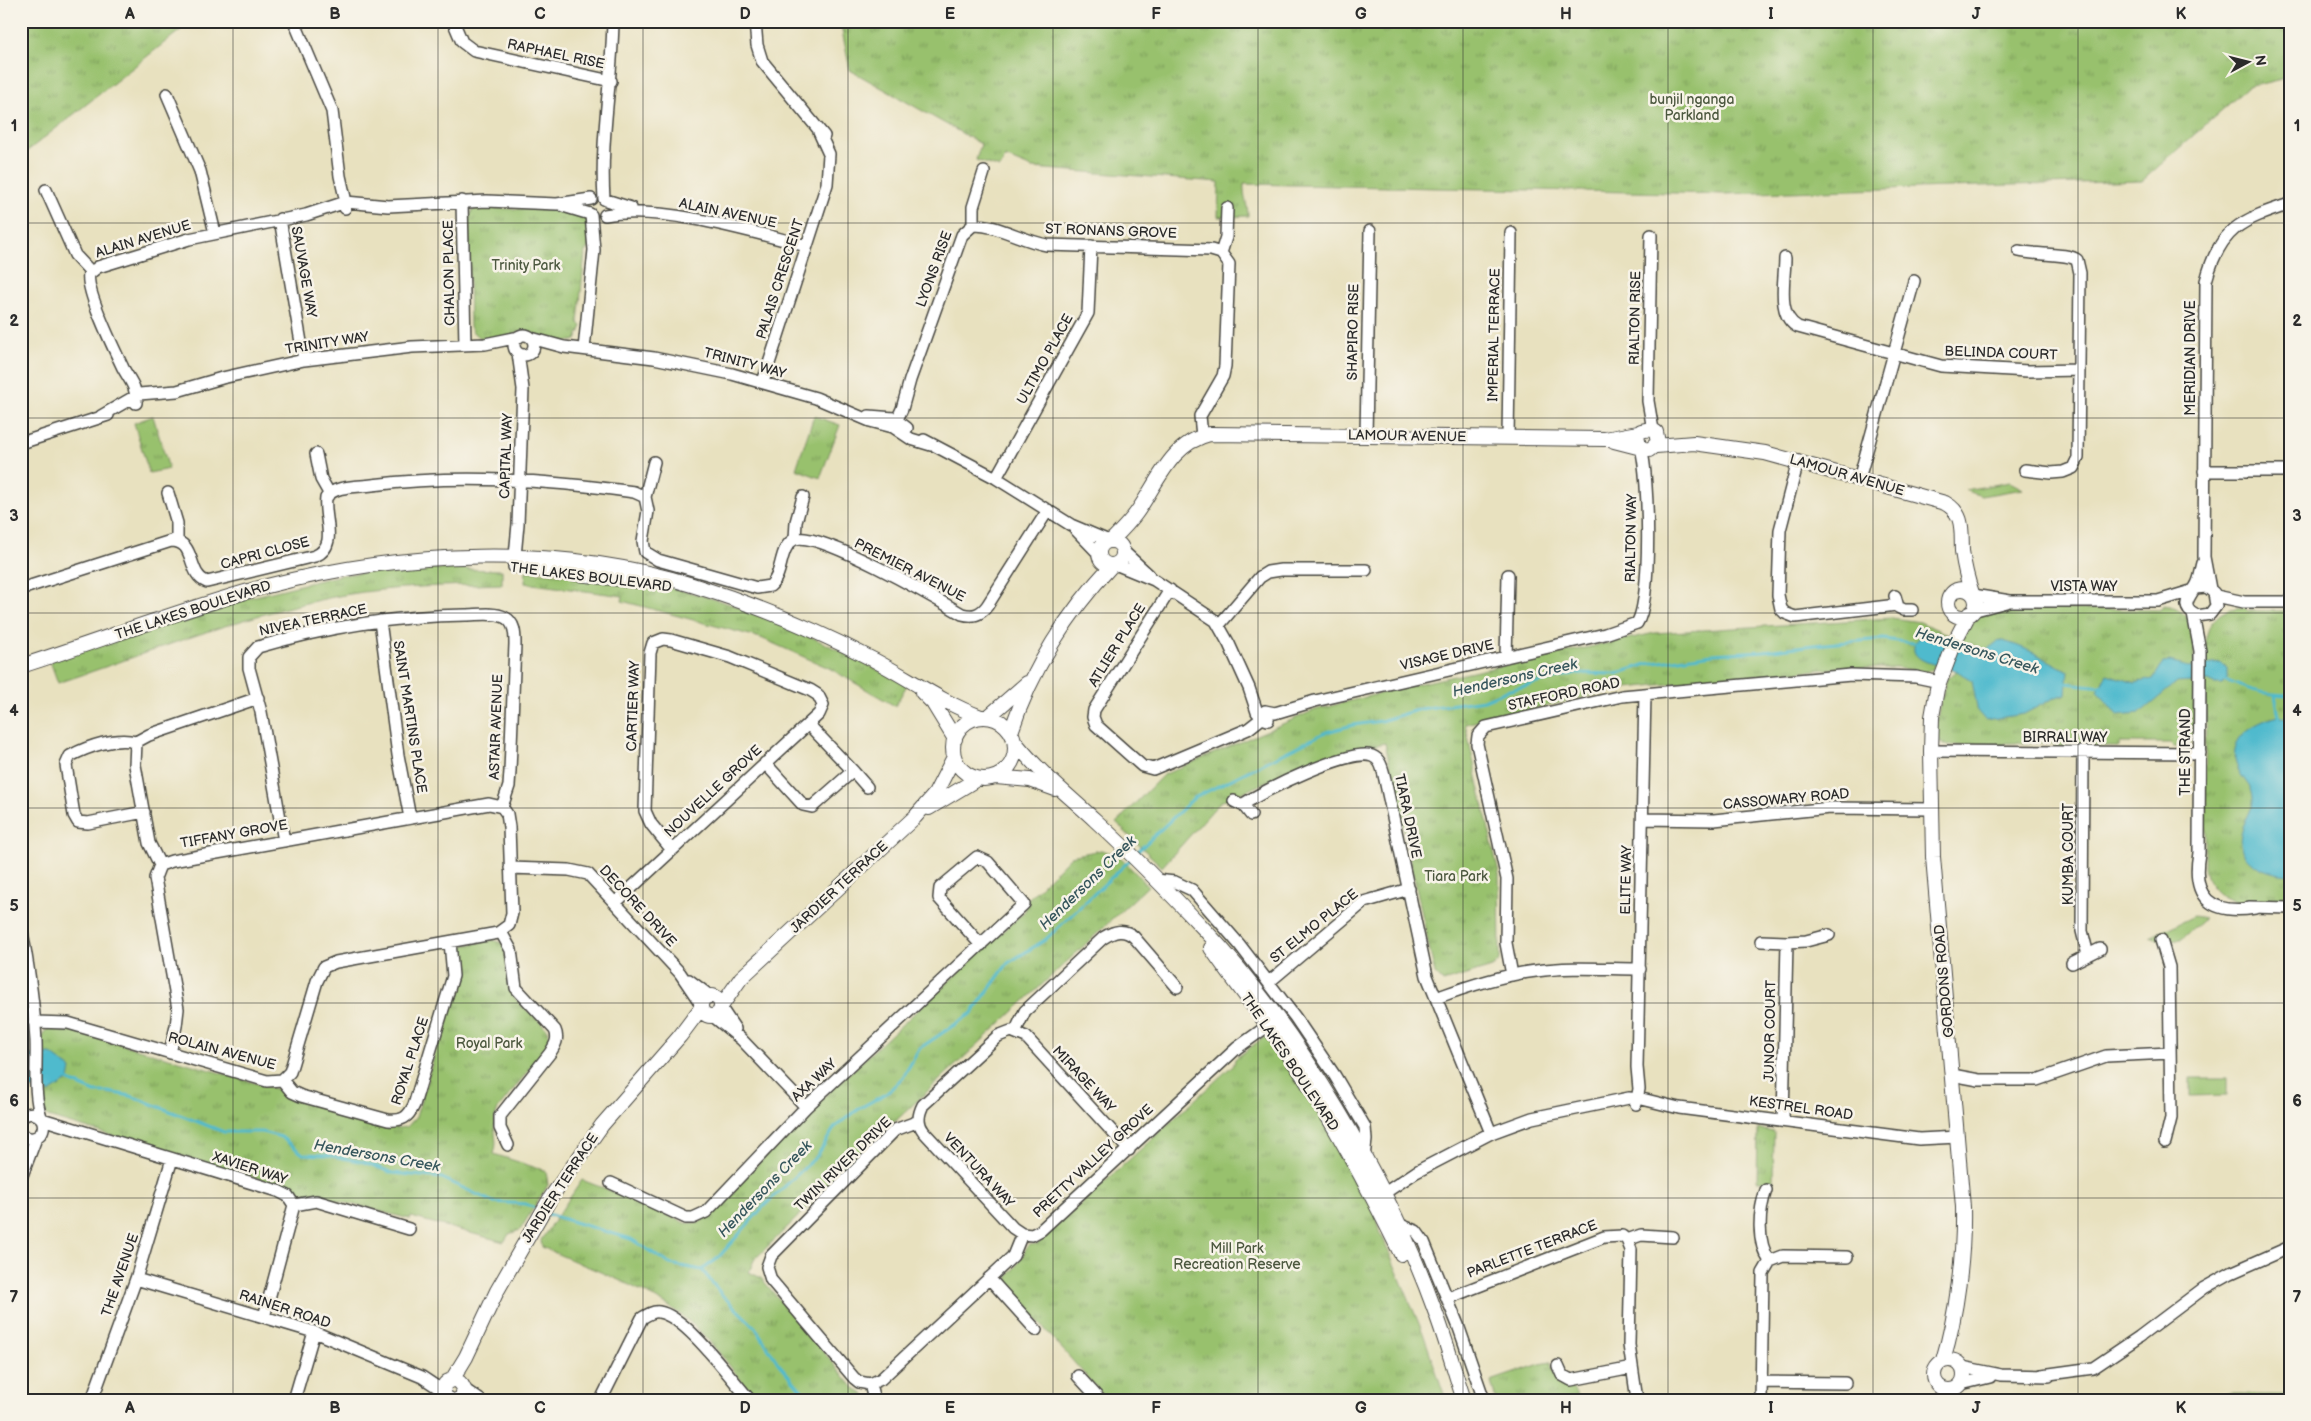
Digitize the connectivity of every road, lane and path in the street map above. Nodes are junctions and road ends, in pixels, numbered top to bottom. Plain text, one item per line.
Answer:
1 (294, 21) edge
2 (453, 21) edge
3 (613, 21) edge
4 (755, 21) edge
5 (611, 81) junction
6 (167, 94) dead end
7 (984, 172) dead end
8 (46, 190) dead end
9 (598, 199) junction
10 (462, 201) junction
11 (344, 204) junction
12 (557, 204) junction
13 (2290, 204) edge
14 (1227, 208) dead end
15 (642, 212) junction
16 (590, 214) junction
17 (604, 215) junction
18 (280, 219) junction
19 (973, 225) junction
20 (1370, 230) dead end
21 (215, 233) junction
22 (1511, 233) dead end
23 (1651, 235) dead end
24 (807, 246) junction
25 (1091, 246) junction
26 (594, 250) junction
27 (2019, 251) dead end
28 (1221, 252) junction
29 (1785, 258) dead end
30 (91, 272) junction
31 (1914, 281) dead end
32 (519, 337) junction
33 (531, 338) junction
34 (485, 344) junction
35 (465, 345) junction
36 (564, 347) junction
37 (584, 349) junction
38 (524, 352) junction
39 (1894, 353) junction
40 (304, 360) junction
41 (2079, 370) junction
42 (763, 382) junction
43 (135, 398) junction
44 (895, 422) junction
45 (1206, 435) junction
46 (1366, 435) junction
47 (1508, 438) junction
48 (1647, 439) junction
49 (21, 443) edge
50 (316, 454) dead end
51 (1798, 461) junction
52 (654, 462) dead end
53 (2025, 470) dead end
54 (2204, 471) junction
55 (2290, 471) edge
56 (996, 478) junction
57 (520, 479) junction
58 (1860, 479) junction
59 (168, 493) dead end
60 (329, 493) junction
61 (645, 496) junction
62 (803, 497) dead end
63 (1048, 510) junction
64 (1071, 525) junction
65 (796, 538) junction
66 (178, 541) junction
67 (1116, 545) junction
68 (1962, 550) junction
69 (1100, 555) junction
70 (2204, 557) junction
71 (518, 563) junction
72 (1114, 565) junction
73 (1366, 570) dead end
74 (1508, 575) dead end
75 (1154, 580) junction
76 (21, 589) edge
77 (1170, 590) junction
78 (2193, 590) junction
79 (1086, 592) junction
80 (1953, 592) junction
81 (2213, 592) junction
82 (1972, 594) junction
83 (2010, 601) junction
84 (2158, 601) junction
85 (2244, 602) junction
86 (2290, 602) edge
87 (1912, 610) dead end
88 (1953, 612) junction
89 (2191, 612) junction
90 (2212, 612) junction
91 (1971, 613) junction
92 (380, 621) junction
93 (512, 624) joint
94 (1219, 625) junction
95 (1640, 626) joint
96 (1956, 639) junction
97 (2200, 651) junction
98 (48, 657) junction
99 (1506, 657) junction
100 (21, 666) edge
101 (21, 676) edge
102 (1032, 677) junction
103 (913, 682) junction
104 (1940, 682) junction
105 (1646, 694) junction
106 (820, 697) joint
107 (258, 698) junction
108 (1264, 714) junction
109 (985, 717) junction
110 (808, 724) junction
111 (1013, 737) junction
112 (955, 739) junction
113 (136, 742) junction
114 (1931, 751) junction
115 (2084, 752) junction
116 (2200, 752) junction
117 (954, 757) junction
118 (765, 763) junction
119 (853, 771) junction
120 (996, 777) junction
121 (977, 779) junction
122 (868, 787) dead end
123 (1063, 792) junction
124 (502, 807) junction
125 (1931, 809) junction
126 (144, 812) junction
127 (1251, 815) dead end
128 (915, 817) junction
129 (410, 818) junction
130 (1643, 819) junction
131 (284, 841) junction
132 (672, 850) junction
133 (160, 865) junction
134 (510, 868) junction
135 (1156, 880) junction
136 (1409, 889) junction
137 (615, 903) junction
138 (2290, 908) edge
139 (21, 926) edge
140 (502, 932) junction
141 (1829, 935) dead end
142 (2161, 940) dead end
143 (1761, 941) dead end
144 (450, 942) junction
145 (1786, 942) junction
146 (981, 945) junction
147 (2100, 949) dead end
148 (23, 951) edge
149 (2088, 955) junction
150 (2072, 963) dead end
151 (1640, 969) junction
152 (1512, 974) junction
153 (1268, 982) junction
154 (1177, 987) dead end
155 (1436, 998) junction
156 (711, 1006) junction
157 (34, 1022) junction
158 (1273, 1022) junction
159 (1015, 1032) junction
160 (170, 1053) junction
161 (2170, 1053) junction
162 (282, 1080) junction
163 (1952, 1080) junction
164 (35, 1090) junction
165 (1636, 1100) junction
166 (806, 1107) junction
167 (22, 1117) edge
168 (42, 1118) junction
169 (1783, 1120) junction
170 (919, 1121) junction
171 (78, 1131) junction
172 (1491, 1133) junction
173 (22, 1134) edge
174 (38, 1136) junction
175 (1958, 1141) junction
176 (2165, 1142) dead end
177 (508, 1145) dead end
178 (1129, 1150) junction
179 (1364, 1157) junction
180 (172, 1159) junction
181 (21, 1177) edge
182 (611, 1183) dead end
183 (1766, 1190) dead end
184 (1378, 1191) junction
185 (294, 1205) junction
186 (1392, 1223) junction
187 (409, 1229) dead end
188 (1022, 1234) junction
189 (1673, 1237) dead end
190 (1627, 1240) junction
191 (2290, 1247) edge
192 (1847, 1257) dead end
193 (1770, 1261) junction
194 (990, 1278) junction
195 (136, 1279) junction
196 (1448, 1298) junction
197 (264, 1317) junction
198 (1036, 1330) dead end
199 (314, 1332) junction
200 (1954, 1363) junction
201 (1558, 1366) dead end
202 (1632, 1368) junction
203 (2002, 1375) junction
204 (1078, 1376) dead end
205 (1762, 1382) junction
206 (1845, 1383) dead end
207 (870, 1384) junction
208 (1956, 1391) edge
209 (454, 1393) edge
210 (1940, 1393) edge
211 (94, 1399) edge
212 (294, 1400) edge
213 (480, 1400) edge
214 (601, 1400) edge
215 (750, 1400) edge
216 (874, 1400) edge
217 (1100, 1400) edge
218 (1464, 1400) edge
219 (1484, 1400) edge
220 (1637, 1400) edge
221 (1761, 1400) edge

1 - 11 street
2 - 5 street, RAPHAEL RISE
3 - 5 street
4 - 24 street, PALAIS CRESCENT
5 - 9 street
6 - 21 street
7 - 19 street, LYONS RISE
8 - 30 street
9 - 12 street, ALAIN AVENUE
9 - 15 street, ALAIN AVENUE
9 - 16 street
9 - 17 street
10 - 11 street, ALAIN AVENUE
10 - 12 street, ALAIN AVENUE
10 - 35 street, CHALON PLACE
11 - 18 street, ALAIN AVENUE
12 - 16 street, ALAIN AVENUE
13 - 54 street, MERIDIAN DRIVE
14 - 28 street
15 - 17 street, ALAIN AVENUE
15 - 24 street, ALAIN AVENUE
16 - 17 street
16 - 26 street
17 - 26 street
18 - 21 street, ALAIN AVENUE
18 - 40 street, SAUVAGE WAY
19 - 25 street, ST RONANS GROVE
19 - 44 street, LYONS RISE
20 - 46 street, SHAPIRO RISE
21 - 30 street, ALAIN AVENUE
22 - 47 street, IMPERIAL TERRACE
23 - 48 street, RIALTON RISE
24 - 42 street, PALAIS CRESCENT
25 - 28 street, ST RONANS GROVE
25 - 56 street, ULTIMO PLACE
26 - 37 street
27 - 41 street
28 - 45 street
29 - 39 street, BELINDA COURT
30 - 43 street, ALAIN AVENUE
31 - 39 street
32 - 33 street, TRINITY WAY
32 - 34 street, TRINITY WAY
32 - 38 street
33 - 36 street, TRINITY WAY
33 - 38 street, CAPITAL WAY
34 - 35 street, TRINITY WAY
34 - 38 street, TRINITY WAY
35 - 40 street, TRINITY WAY
36 - 37 street, TRINITY WAY
36 - 38 street, TRINITY WAY
37 - 42 street, TRINITY WAY
38 - 57 street, CAPITAL WAY
39 - 41 street, BELINDA COURT
39 - 58 street
40 - 43 street, TRINITY WAY
41 - 53 street
42 - 44 street, TRINITY WAY
43 - 49 street, TRINITY WAY
44 - 56 street, TRINITY WAY
45 - 46 street, LAMOUR AVENUE
45 - 67 street
46 - 47 street, LAMOUR AVENUE
47 - 48 street, LAMOUR AVENUE
48 - 51 street, LAMOUR AVENUE
48 - 95 street, RIALTON WAY
50 - 60 street
51 - 58 street, LAMOUR AVENUE
51 - 87 street
52 - 61 street
54 - 55 street
54 - 70 street, MERIDIAN DRIVE
56 - 63 street, TRINITY WAY
57 - 60 street
57 - 61 street
57 - 71 street, CAPITAL WAY
58 - 68 street, LAMOUR AVENUE
59 - 66 street, CAPRI CLOSE
60 - 66 street, CAPRI CLOSE
61 - 65 street
62 - 65 street
63 - 64 street, TRINITY WAY
63 - 65 street, PREMIER AVENUE
64 - 67 street, TRINITY WAY
64 - 69 street, TRINITY WAY
66 - 76 street
67 - 69 street
67 - 72 street
67 - 75 street, TRINITY WAY
68 - 80 street, LAMOUR AVENUE
68 - 82 street, LAMOUR AVENUE
69 - 72 street
69 - 79 street
70 - 78 street, MERIDIAN DRIVE
70 - 81 street, MERIDIAN DRIVE
71 - 98 street, THE LAKES BOULEVARD
71 - 103 street, THE LAKES BOULEVARD
72 - 75 street
72 - 79 street
73 - 94 street
74 - 99 street
75 - 77 street
77 - 94 street
77 - 108 street, ATLIER PLACE
78 - 81 street
78 - 84 street, VISTA WAY
78 - 89 street
79 - 102 street
80 - 82 street
80 - 88 street
81 - 85 street
81 - 90 street
82 - 83 street, VISTA WAY
82 - 91 street
83 - 84 street, VISTA WAY
83 - 91 street, VISTA WAY
84 - 89 street, VISTA WAY
85 - 86 street
85 - 90 street
88 - 91 street
88 - 96 street, GORDONS ROAD
89 - 90 street
89 - 97 street, THE STRAND
90 - 97 street, THE STRAND
91 - 96 street, GORDONS ROAD
92 - 93 street, NIVEA TERRACE
92 - 107 street, NIVEA TERRACE
92 - 129 street, SAINT MARTINS PLACE
93 - 124 street, ASTAIR AVENUE
94 - 108 street
95 - 99 street, VISAGE DRIVE
96 - 104 street, GORDONS ROAD
97 - 116 street, THE STRAND
98 - 100 street, THE LAKES BOULEVARD
98 - 101 street, THE LAKES BOULEVARD
99 - 108 street, VISAGE DRIVE
102 - 109 street
102 - 111 street
103 - 109 street, THE LAKES BOULEVARD
103 - 112 street, THE LAKES BOULEVARD
104 - 105 street, STAFFORD ROAD
104 - 114 street, GORDONS ROAD
105 - 130 street, ELITE WAY
105 - 152 street, STAFFORD ROAD
106 - 110 street, NOUVELLE GROVE
106 - 132 street, CARTIER WAY
107 - 113 street
107 - 131 street, NIVEA TERRACE
109 - 111 street
109 - 112 street
110 - 118 street, NOUVELLE GROVE
110 - 119 street
111 - 120 street
111 - 123 street, THE LAKES BOULEVARD
112 - 117 street
113 - 126 street
113 - 126 street
114 - 115 street, BIRRALI WAY
114 - 125 street, GORDONS ROAD
115 - 116 street, BIRRALI WAY
115 - 149 street, KUMBA COURT
116 - 138 street, THE STRAND
117 - 121 street
117 - 128 street, JARDIER TERRACE
118 - 119 street
118 - 132 street, NOUVELLE GROVE
119 - 122 street
120 - 121 street
120 - 123 street, THE LAKES BOULEVARD
121 - 128 street, JARDIER TERRACE
123 - 135 street, THE LAKES BOULEVARD
124 - 129 street, TIFFANY GROVE
124 - 134 street
125 - 130 street, CASSOWARY ROAD
125 - 163 street, GORDONS ROAD
126 - 133 street
127 - 136 street, TIARA DRIVE
128 - 156 street, JARDIER TERRACE
129 - 131 street, TIFFANY GROVE
130 - 151 street, ELITE WAY
131 - 133 street, TIFFANY GROVE
132 - 137 street, NOUVELLE GROVE
133 - 160 street
134 - 137 street, DECORE DRIVE
134 - 140 street
135 - 153 street, THE LAKES BOULEVARD
135 - 158 street, THE LAKES BOULEVARD
136 - 153 street, ST ELMO PLACE
136 - 155 street, TIARA DRIVE
137 - 156 street, DECORE DRIVE
139 - 148 street
140 - 144 street, ROLAIN AVENUE
140 - 177 street
141 - 145 street
142 - 161 street
143 - 145 street
144 - 162 street, ROLAIN AVENUE
144 - 162 street, ROYAL PLACE
145 - 169 street, JUNOR COURT
146 - 146 street, AXA WAY
146 - 166 street, AXA WAY
147 - 149 street
148 - 157 street
149 - 150 street
151 - 152 street
151 - 165 street, ELITE WAY
152 - 155 street
153 - 179 street, THE LAKES BOULEVARD
154 - 159 street
155 - 172 street, TIARA DRIVE
156 - 166 street, DECORE DRIVE
156 - 209 street, JARDIER TERRACE
157 - 160 street, ROLAIN AVENUE
157 - 164 street
158 - 178 street, PRETTY VALLEY GROVE
158 - 179 street, THE LAKES BOULEVARD
158 - 184 street, THE LAKES BOULEVARD
159 - 170 street
159 - 178 street, MIRAGE WAY
160 - 162 street, ROLAIN AVENUE
161 - 163 street
161 - 176 street
163 - 175 street, GORDONS ROAD
164 - 167 street
164 - 168 street
165 - 169 street, KESTREL ROAD
165 - 172 street, KESTREL ROAD
166 - 182 street, AXA WAY
167 - 168 street, XAVIER WAY
168 - 171 street, XAVIER WAY
168 - 174 street
169 - 175 street, KESTREL ROAD
170 - 188 street, VENTURA WAY
170 - 207 street, TWIN RIVER DRIVE
171 - 174 street, XAVIER WAY
171 - 180 street, XAVIER WAY
172 - 184 street, KESTREL ROAD
173 - 174 street, XAVIER WAY
173 - 181 street
174 - 181 street
175 - 200 street, GORDONS ROAD
178 - 188 street, PRETTY VALLEY GROVE
179 - 184 street, THE LAKES BOULEVARD
180 - 185 street, XAVIER WAY
180 - 195 street, THE AVENUE
183 - 193 street
184 - 186 street, THE LAKES BOULEVARD
185 - 187 street, XAVIER WAY
185 - 197 street
186 - 196 street
186 - 218 street, THE LAKES BOULEVARD
188 - 194 street
189 - 190 street, PARLETTE TERRACE
190 - 196 street, PARLETTE TERRACE
190 - 202 street
191 - 203 street
192 - 193 street
193 - 205 street
194 - 198 street
194 - 207 street
195 - 197 street, RAINER ROAD
195 - 211 street, THE AVENUE
196 - 219 street
197 - 199 street, RAINER ROAD
199 - 209 street, RAINER ROAD
199 - 212 street
200 - 203 street
200 - 208 street, GORDONS ROAD
200 - 210 street
201 - 202 street
202 - 220 street
203 - 208 street
204 - 217 street
205 - 206 street
205 - 221 street
207 - 216 street
208 - 210 street
209 - 213 street, RAINER ROAD
214 - 215 street

